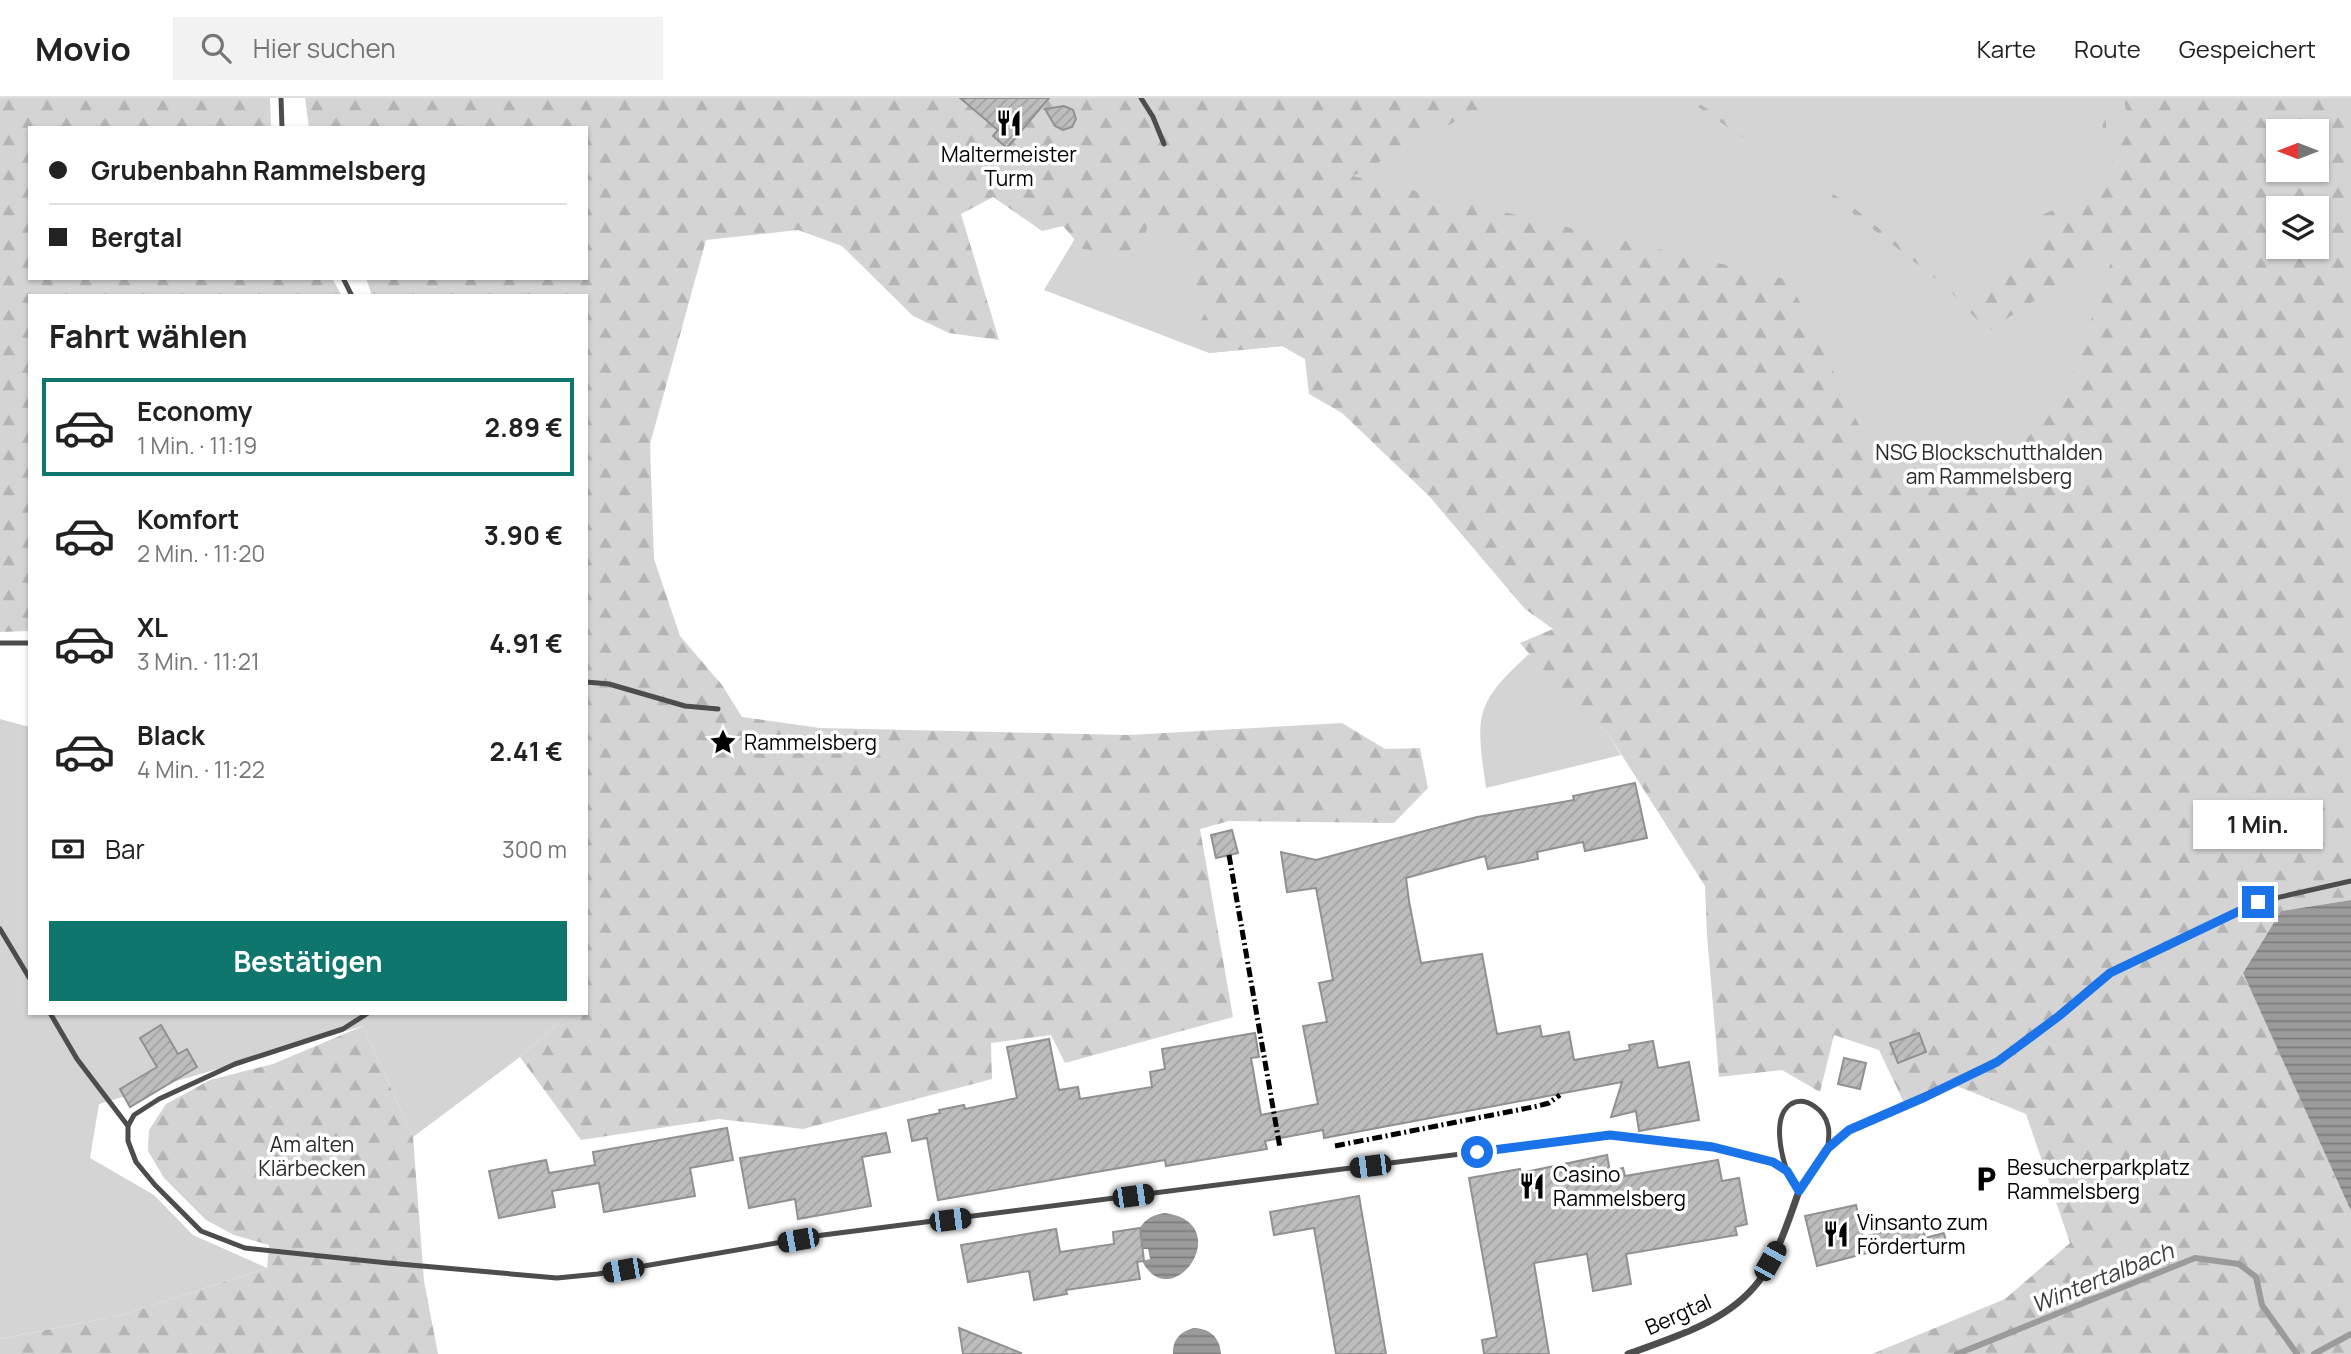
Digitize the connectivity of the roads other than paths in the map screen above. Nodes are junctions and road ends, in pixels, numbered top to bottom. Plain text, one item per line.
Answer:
1 (281, 98) edge
2 (1141, 98) edge
3 (282, 126) edge
4 (1164, 144) dead end
5 (0, 643) edge
6 (28, 643) edge
7 (588, 682) edge
8 (718, 709) dead end
9 (2351, 881) edge
10 (0, 929) edge
11 (28, 976) edge
12 (51, 1015) edge
13 (365, 1015) edge
14 (128, 1126) junction
15 (1713, 1147) joint
16 (1828, 1148) junction
17 (1787, 1171) junction
18 (1799, 1191) junction
19 (1628, 1354) edge

1 - 3 lane
2 - 4 lane
5 - 6 lane
7 - 8 lane
9 - 16 lane, Bergtal
10 - 11 lane
12 - 14 lane
13 - 14 lane
14 - 15 lane
15 - 17 street
16 - 17 lane
16 - 18 lane, Bergtal
17 - 18 street
18 - 19 street, Bergtal

